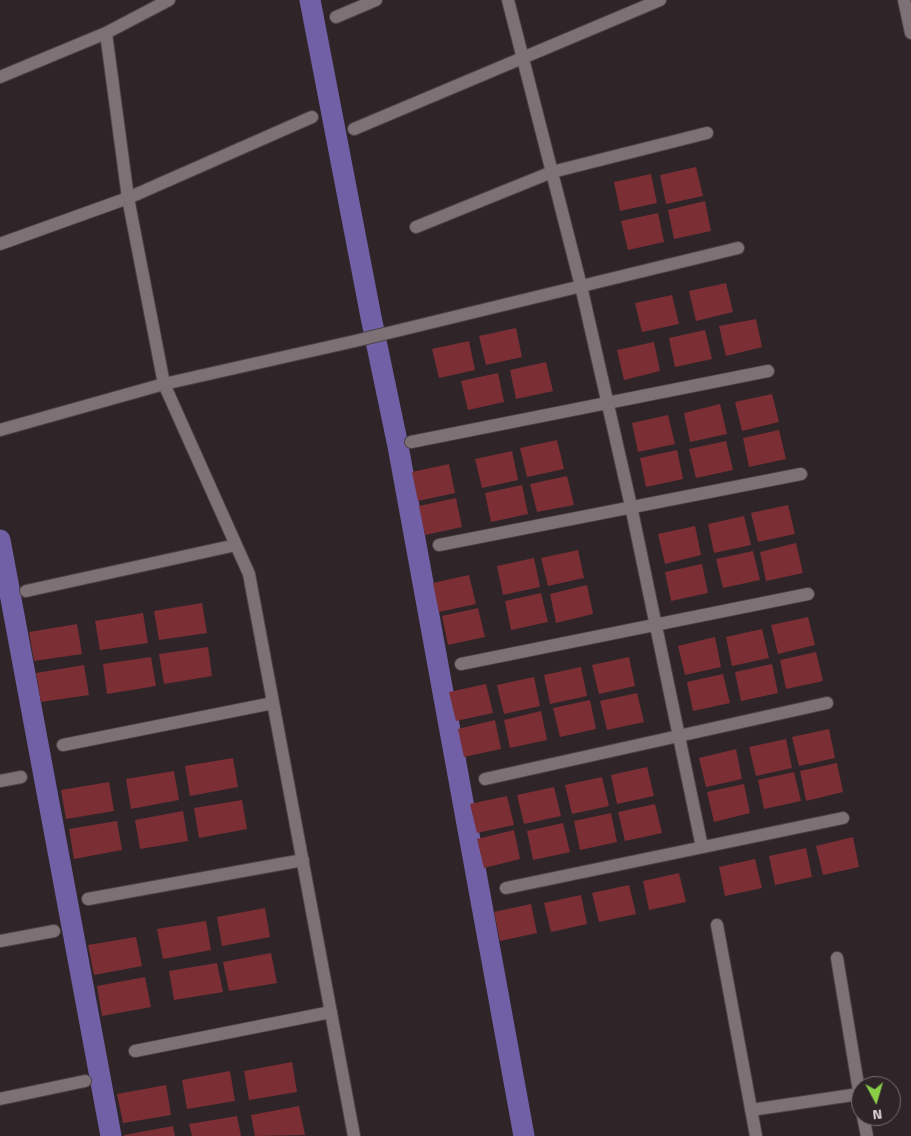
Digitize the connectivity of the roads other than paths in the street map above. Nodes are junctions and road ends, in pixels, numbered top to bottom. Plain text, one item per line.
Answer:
1 (169, 0) edge
2 (376, 0) edge
3 (508, 0) edge
4 (660, 0) edge
5 (904, 0) edge
6 (336, 17) dead end
7 (106, 33) junction
8 (911, 33) edge
9 (522, 59) junction
10 (0, 77) edge
11 (312, 117) dead end
12 (354, 129) dead end
13 (707, 133) dead end
14 (552, 172) junction
15 (128, 198) junction
16 (416, 227) dead end
17 (0, 244) edge
18 (738, 248) dead end
19 (581, 286) junction
20 (768, 371) dead end
21 (164, 384) junction
22 (608, 404) junction
23 (0, 430) edge
24 (411, 442) dead end
25 (802, 474) dead end
26 (631, 506) junction
27 (236, 545) junction
28 (439, 545) dead end
29 (26, 591) dead end
30 (808, 594) dead end
31 (656, 624) junction
32 (461, 664) dead end
33 (273, 703) junction
34 (826, 703) dead end
35 (679, 735) junction
36 (63, 745) dead end
37 (21, 777) dead end
38 (485, 779) dead end
39 (0, 781) edge
40 (843, 818) dead end
41 (702, 847) junction
42 (303, 860) junction
43 (506, 888) dead end
44 (88, 899) dead end
45 (718, 925) dead end
46 (54, 931) dead end
47 (0, 941) edge
48 (836, 958) dead end
49 (331, 1012) junction
50 (136, 1051) dead end
51 (856, 1076) edge
52 (85, 1081) dead end
53 (0, 1099) edge
54 (851, 1099) edge
55 (751, 1110) junction
56 (354, 1136) edge
57 (756, 1136) edge

1 - 7 street
2 - 6 street
3 - 9 street
4 - 9 street
5 - 8 street
7 - 10 street
7 - 15 street
9 - 12 street
9 - 14 street
11 - 15 street
13 - 14 street
14 - 16 street
14 - 19 street
15 - 17 street
15 - 21 street
18 - 19 street
19 - 21 street
19 - 22 street
20 - 22 street
21 - 23 street
21 - 27 street
22 - 24 street
22 - 26 street
25 - 26 street
26 - 28 street
26 - 31 street
27 - 29 street
27 - 33 street
30 - 31 street
31 - 32 street
31 - 35 street
33 - 36 street
33 - 42 street
34 - 35 street
35 - 38 street
35 - 41 street
37 - 39 street
40 - 41 street
41 - 43 street
42 - 44 street
42 - 49 street
45 - 55 street
46 - 47 street
48 - 51 street
49 - 50 street
49 - 56 street
52 - 53 street
54 - 55 street
55 - 57 street

